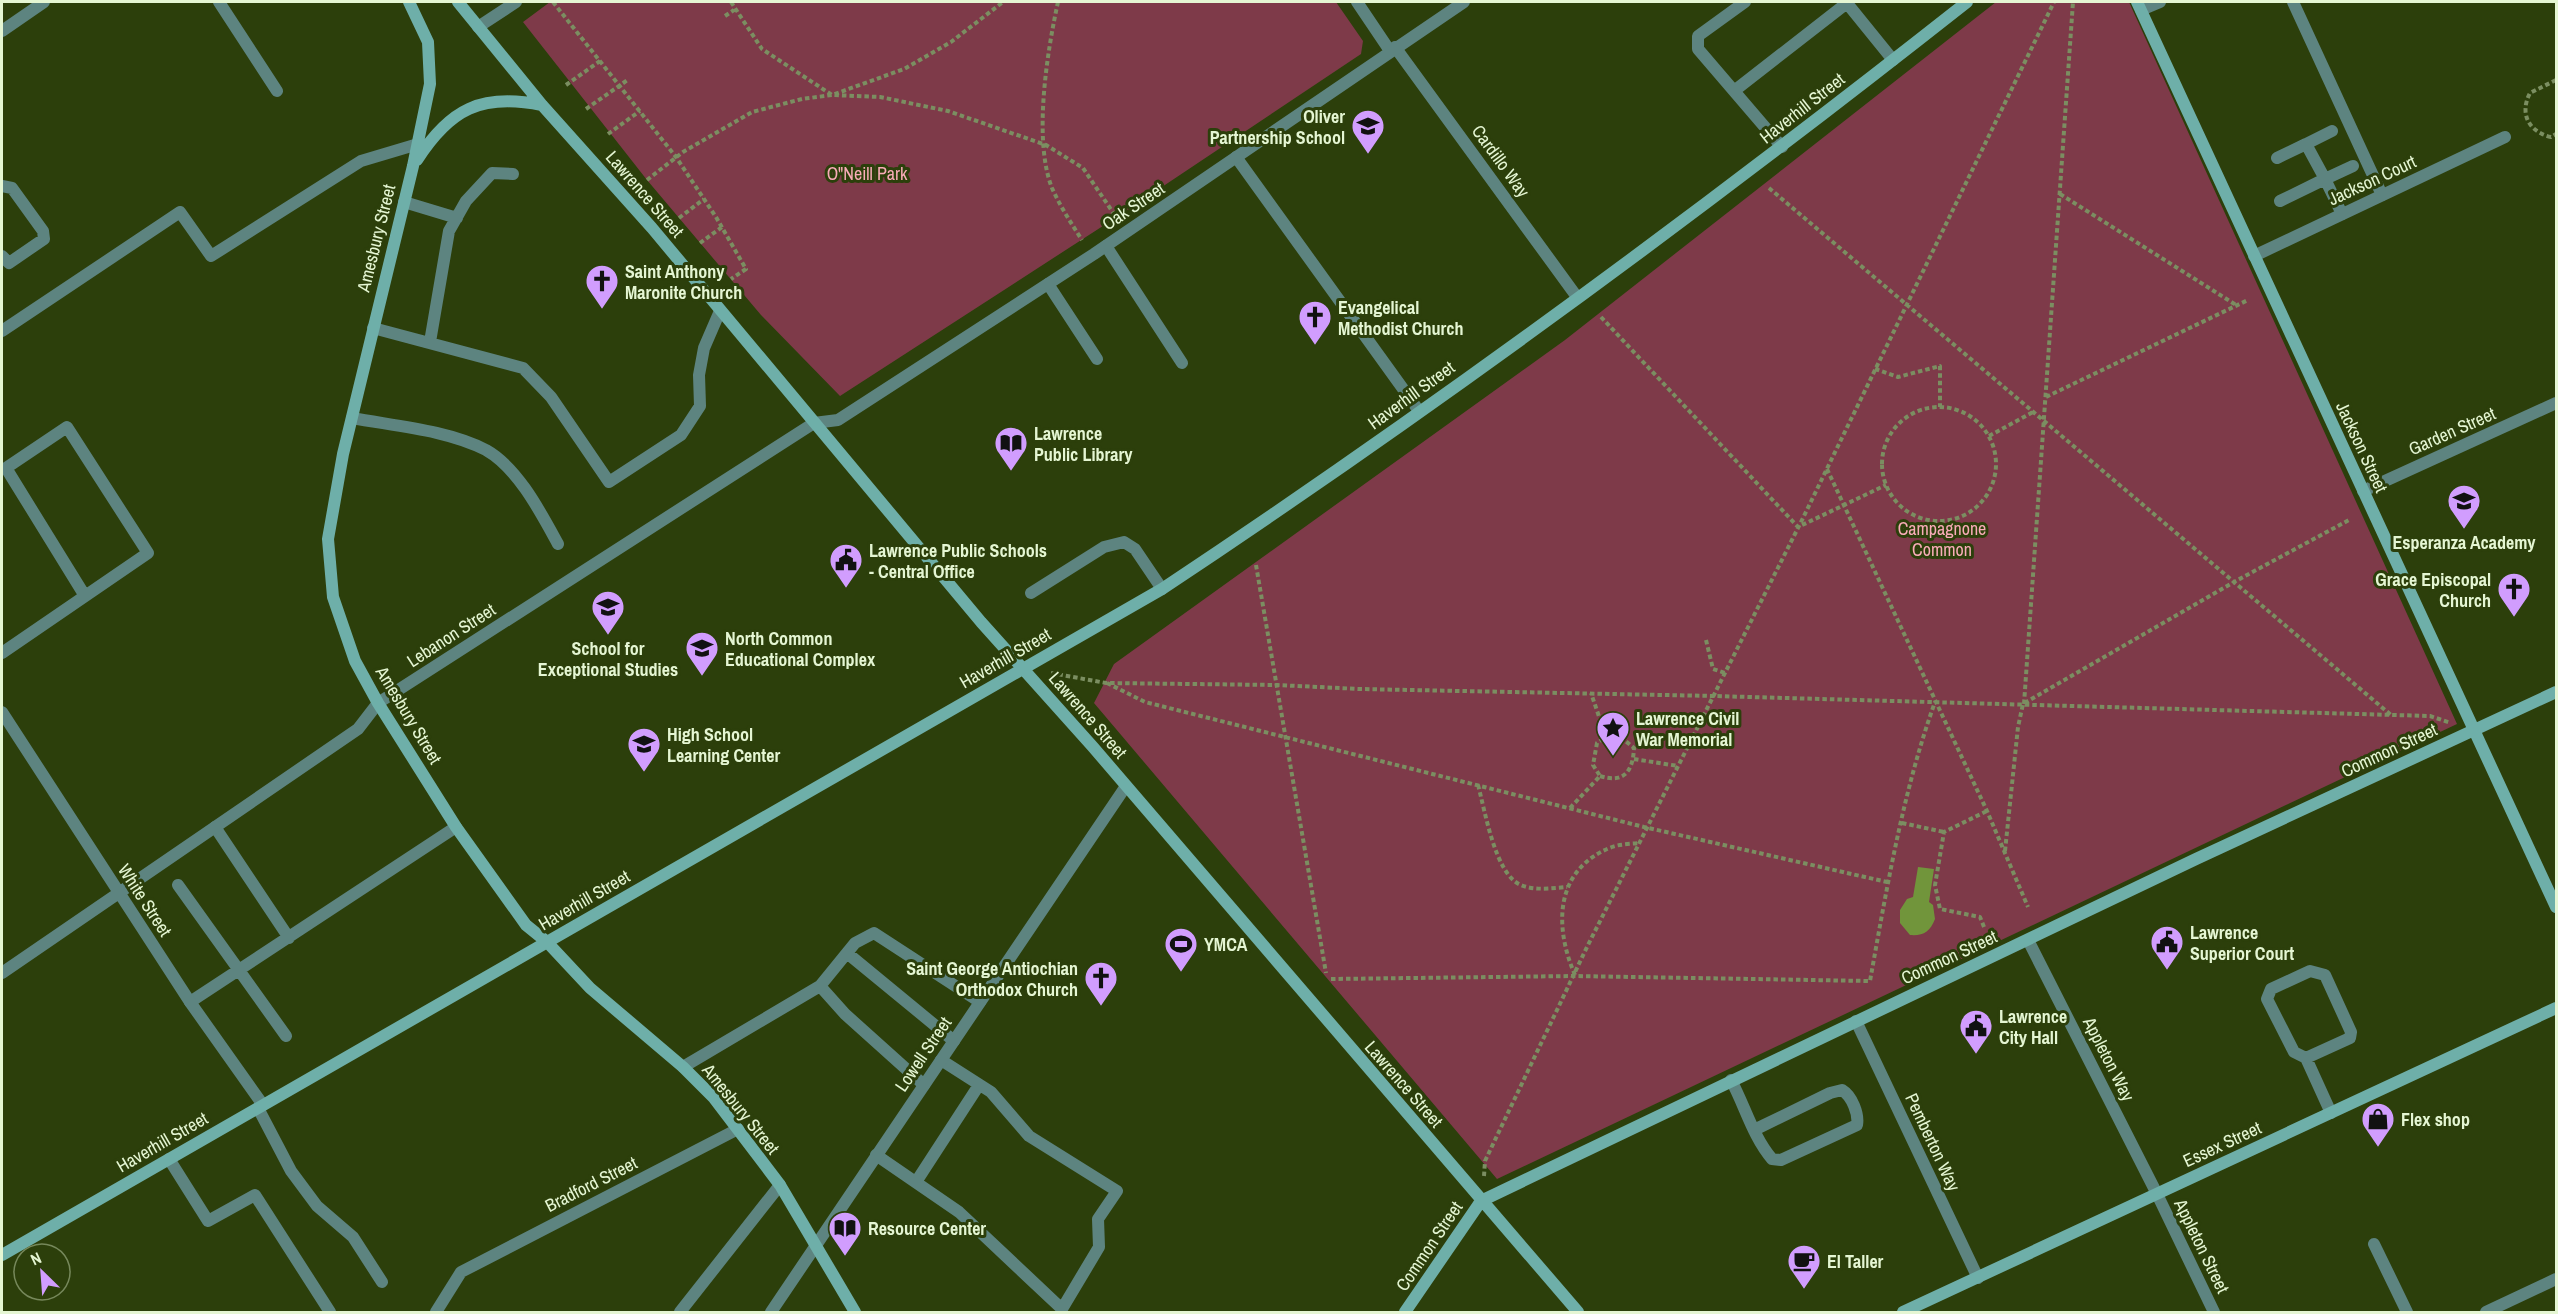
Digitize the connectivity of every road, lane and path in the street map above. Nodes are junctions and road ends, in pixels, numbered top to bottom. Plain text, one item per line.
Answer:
1 (44, 2) edge
2 (219, 2) edge
3 (409, 2) edge
4 (458, 2) edge
5 (516, 2) edge
6 (553, 2) edge
7 (730, 2) edge
8 (1003, 2) edge
9 (1058, 2) edge
10 (1357, 2) edge
11 (1464, 2) edge
12 (1745, 2) edge
13 (1846, 2) edge
14 (1967, 2) edge
15 (2054, 2) edge
16 (2073, 2) edge
17 (2160, 2) edge
18 (2293, 2) edge
19 (2139, 6) edge
20 (734, 10) junction
21 (725, 16) dead end
22 (478, 27) junction
23 (2, 31) edge
24 (1392, 49) junction
25 (1893, 60) junction
26 (600, 61) junction
27 (629, 79) dead end
28 (2556, 81) edge
29 (566, 85) dead end
30 (619, 86) junction
31 (277, 91) dead end
32 (1734, 91) junction
33 (832, 95) junction
34 (542, 105) junction
35 (586, 109) dead end
36 (640, 111) junction
37 (2332, 131) dead end
38 (608, 134) dead end
39 (2556, 134) edge
40 (2505, 137) dead end
41 (418, 144) junction
42 (1042, 144) junction
43 (2306, 144) junction
44 (1782, 147) junction
45 (676, 157) junction
46 (1236, 157) junction
47 (2277, 158) dead end
48 (413, 166) junction
49 (2353, 166) dead end
50 (513, 174) dead end
51 (2325, 179) junction
52 (646, 180) dead end
53 (2, 186) edge
54 (1769, 188) dead end
55 (2060, 194) junction
56 (2382, 195) junction
57 (704, 199) junction
58 (2280, 201) dead end
59 (404, 202) junction
60 (2342, 214) junction
61 (457, 218) junction
62 (679, 218) dead end
63 (1116, 218) dead end
64 (722, 227) junction
65 (1082, 240) dead end
66 (700, 243) dead end
67 (1107, 246) junction
68 (2, 256) edge
69 (2254, 256) junction
70 (731, 279) dead end
71 (1048, 284) junction
72 (1577, 297) junction
73 (2248, 300) dead end
74 (1906, 305) junction
75 (2236, 305) junction
76 (720, 310) junction
77 (1600, 317) dead end
78 (373, 328) junction
79 (2, 331) edge
80 (430, 342) junction
81 (1096, 359) dead end
82 (1182, 363) dead end
83 (1875, 369) junction
84 (2046, 397) junction
85 (2556, 403) edge
86 (1940, 407) junction
87 (1419, 411) junction
88 (2033, 412) junction
89 (352, 418) junction
90 (2044, 421) junction
91 (814, 423) junction
92 (1989, 436) junction
93 (1827, 468) junction
94 (1886, 485) junction
95 (2363, 491) junction
96 (1845, 506) junction
97 (2349, 520) dead end
98 (1798, 527) junction
99 (558, 544) dead end
100 (1256, 565) dead end
101 (2234, 582) junction
102 (1162, 589) junction
103 (1031, 592) dead end
104 (85, 596) junction
105 (1706, 640) dead end
106 (2, 653) edge
107 (1023, 669) junction
108 (1725, 672) junction
109 (1106, 683) junction
110 (1277, 685) junction
111 (2556, 692) edge
112 (1591, 693) junction
113 (1714, 696) junction
114 (1935, 702) junction
115 (378, 703) junction
116 (2024, 704) junction
117 (2, 712) edge
118 (2391, 715) junction
119 (2474, 730) junction
120 (1606, 737) junction
121 (1287, 738) junction
122 (1634, 759) junction
123 (1678, 766) junction
124 (1600, 776) junction
125 (1478, 785) junction
126 (1126, 786) junction
127 (1570, 808) junction
128 (1987, 811) junction
129 (1902, 823) junction
130 (215, 827) junction
131 (456, 827) junction
132 (1647, 828) junction
133 (1944, 832) junction
134 (1640, 843) junction
135 (2005, 851) junction
136 (1887, 882) junction
137 (178, 885) dead end
138 (1568, 887) junction
139 (119, 894) junction
140 (2028, 907) dead end
141 (2556, 907) edge
142 (1984, 927) dead end
143 (289, 938) junction
144 (2028, 940) junction
145 (547, 942) junction
146 (847, 953) junction
147 (238, 971) junction
148 (2, 973) edge
149 (1326, 973) dead end
150 (1575, 976) junction
151 (1331, 979) dead end
152 (820, 986) junction
153 (190, 1002) junction
154 (980, 1002) junction
155 (2556, 1008) edge
156 (1856, 1021) junction
157 (286, 1036) dead end
158 (954, 1041) junction
159 (2306, 1058) junction
160 (941, 1060) junction
161 (684, 1067) junction
162 (1731, 1080) junction
163 (924, 1085) junction
164 (979, 1085) junction
165 (260, 1106) junction
166 (2331, 1113) junction
167 (738, 1129) junction
168 (1754, 1130) junction
169 (876, 1155) junction
170 (169, 1159) junction
171 (916, 1182) junction
172 (780, 1185) junction
173 (2157, 1194) junction
174 (1481, 1201) junction
175 (2374, 1244) dead end
176 (816, 1246) junction
177 (2, 1255) edge
178 (1978, 1278) junction
179 (2556, 1279) edge
180 (382, 1282) dead end
181 (1063, 1311) edge
182 (330, 1312) edge
183 (436, 1312) edge
184 (680, 1312) edge
185 (771, 1312) edge
186 (855, 1312) edge
187 (1405, 1312) edge
188 (1578, 1312) edge
189 (1903, 1312) edge
190 (2214, 1312) edge
191 (2408, 1312) edge
192 (2489, 1312) edge

1 - 23 street
2 - 31 street
3 - 41 main road, Amesbury Street
4 - 22 main road, Lawrence Street
5 - 22 street
6 - 26 path
7 - 20 path
8 - 33 path
9 - 42 path
10 - 24 street, Cardillo Way
11 - 24 street, Oak Street
12 - 32 street
13 - 25 street
13 - 32 street
14 - 25 main road, Haverhill Street
15 - 74 path
16 - 55 path
17 - 19 street
18 - 56 street
19 - 69 main road, Jackson Street
20 - 21 path
20 - 33 path
22 - 34 main road, Lawrence Street
24 - 46 street, Oak Street
24 - 72 street, Cardillo Way
25 - 44 main road, Haverhill Street
26 - 29 path
26 - 30 path
27 - 30 path
28 - 39 path
30 - 35 path
30 - 36 path
32 - 44 street
33 - 42 path
33 - 45 path
34 - 48 main road
34 - 76 main road, Lawrence Street
36 - 38 path
36 - 45 path
37 - 43 street
40 - 56 street, Jackson Court
41 - 48 main road, Amesbury Street
41 - 79 street
42 - 63 path
42 - 65 path
43 - 47 street
43 - 51 street
44 - 72 main road, Haverhill Street
45 - 52 path
45 - 57 path
46 - 67 street, Oak Street
46 - 87 street
48 - 59 main road, Amesbury Street
49 - 51 street
50 - 61 street
51 - 58 street
51 - 60 street
53 - 68 street
54 - 74 path
55 - 75 path
55 - 84 path
56 - 60 street, Jackson Court
57 - 62 path
57 - 64 path
59 - 61 street
59 - 78 main road, Amesbury Street
60 - 69 street, Jackson Court
61 - 80 street
64 - 66 path
64 - 70 path
67 - 71 street, Oak Street
67 - 82 street
69 - 95 main road, Jackson Street
71 - 81 street
71 - 91 street, Oak Street
72 - 87 main road, Haverhill Street
73 - 75 path
74 - 83 path
74 - 88 path
75 - 84 path
76 - 80 street
76 - 91 main road, Lawrence Street
77 - 98 path
78 - 80 street
78 - 89 main road, Amesbury Street
83 - 86 path
83 - 93 path
84 - 90 path
85 - 95 street, Garden Street
86 - 92 path
86 - 94 path
87 - 102 main road, Haverhill Street
88 - 90 path
88 - 92 path
89 - 99 street
89 - 115 main road, Amesbury Street
90 - 101 path
90 - 116 path
91 - 107 main road, Lawrence Street
91 - 115 street, Lebanon Street
92 - 94 path
93 - 96 path
93 - 98 path
94 - 96 path
95 - 119 main road, Jackson Street
96 - 98 path
96 - 114 path
97 - 101 path
98 - 108 path
100 - 110 path
101 - 116 path
101 - 118 path
102 - 103 street
102 - 107 main road, Haverhill Street
104 - 104 street
104 - 106 street
105 - 108 path
107 - 109 path
107 - 126 main road, Lawrence Street
107 - 145 main road, Haverhill Street
108 - 113 path
109 - 110 path
109 - 121 path
110 - 112 path
110 - 121 path
111 - 119 main road, Common Street
112 - 113 path
112 - 120 path
113 - 114 path
113 - 123 path
114 - 116 path
114 - 128 path
114 - 129 path
115 - 130 street, Lebanon Street
115 - 131 main road, Amesbury Street
116 - 118 path
116 - 135 path
117 - 139 street, White Street
118 - 119 path
119 - 141 main road, Jackson Street
119 - 144 main road, Common Street
120 - 122 path
120 - 124 path
121 - 125 path
121 - 149 path
122 - 123 path
122 - 124 path
123 - 132 path
124 - 127 path
125 - 127 path
125 - 138 path
126 - 154 street, Lowell Street
126 - 174 main road, Lawrence Street
127 - 132 path
128 - 133 path
128 - 135 path
129 - 133 path
129 - 136 path
130 - 139 street, Lebanon Street
130 - 143 street
131 - 143 street
131 - 145 main road, Amesbury Street
132 - 134 path
132 - 136 path
133 - 142 path
134 - 138 path
134 - 150 path
135 - 140 path
136 - 150 path
137 - 147 street
138 - 150 path
139 - 148 street, Lebanon Street
139 - 153 street, White Street
143 - 147 street
144 - 156 main road, Common Street
144 - 173 street, Appleton Way
145 - 161 main road, Amesbury Street
145 - 165 main road, Haverhill Street
146 - 152 street
146 - 154 street
146 - 158 street
147 - 153 street
147 - 157 street
150 - 151 path
150 - 174 path
152 - 161 street
152 - 163 street
153 - 165 street, White Street
154 - 158 street, Lowell Street
155 - 166 main road, Essex Street
156 - 162 main road, Common Street
156 - 178 street, Pemberton Way
158 - 160 street, Lowell Street
159 - 159 street
159 - 166 street
160 - 163 street, Lowell Street
160 - 164 street
161 - 167 main road, Amesbury Street
162 - 168 street
162 - 174 main road, Common Street
163 - 169 street, Lowell Street
164 - 171 street
164 - 181 street
165 - 170 main road, Haverhill Street
165 - 180 street, White Street
166 - 173 main road, Essex Street
167 - 172 main road, Amesbury Street
167 - 183 street, Bradford Street
168 - 168 street
169 - 171 street
169 - 176 street, Lowell Street
170 - 177 main road, Haverhill Street
170 - 182 street
171 - 181 street
172 - 176 main road, Amesbury Street
172 - 184 street
173 - 178 main road, Essex Street
173 - 190 street, Appleton Street
174 - 187 main road, Common Street
174 - 188 main road, Lawrence Street
175 - 191 street
176 - 185 street, Lowell Street
176 - 186 main road, Amesbury Street
178 - 189 main road, Essex Street
179 - 192 street

